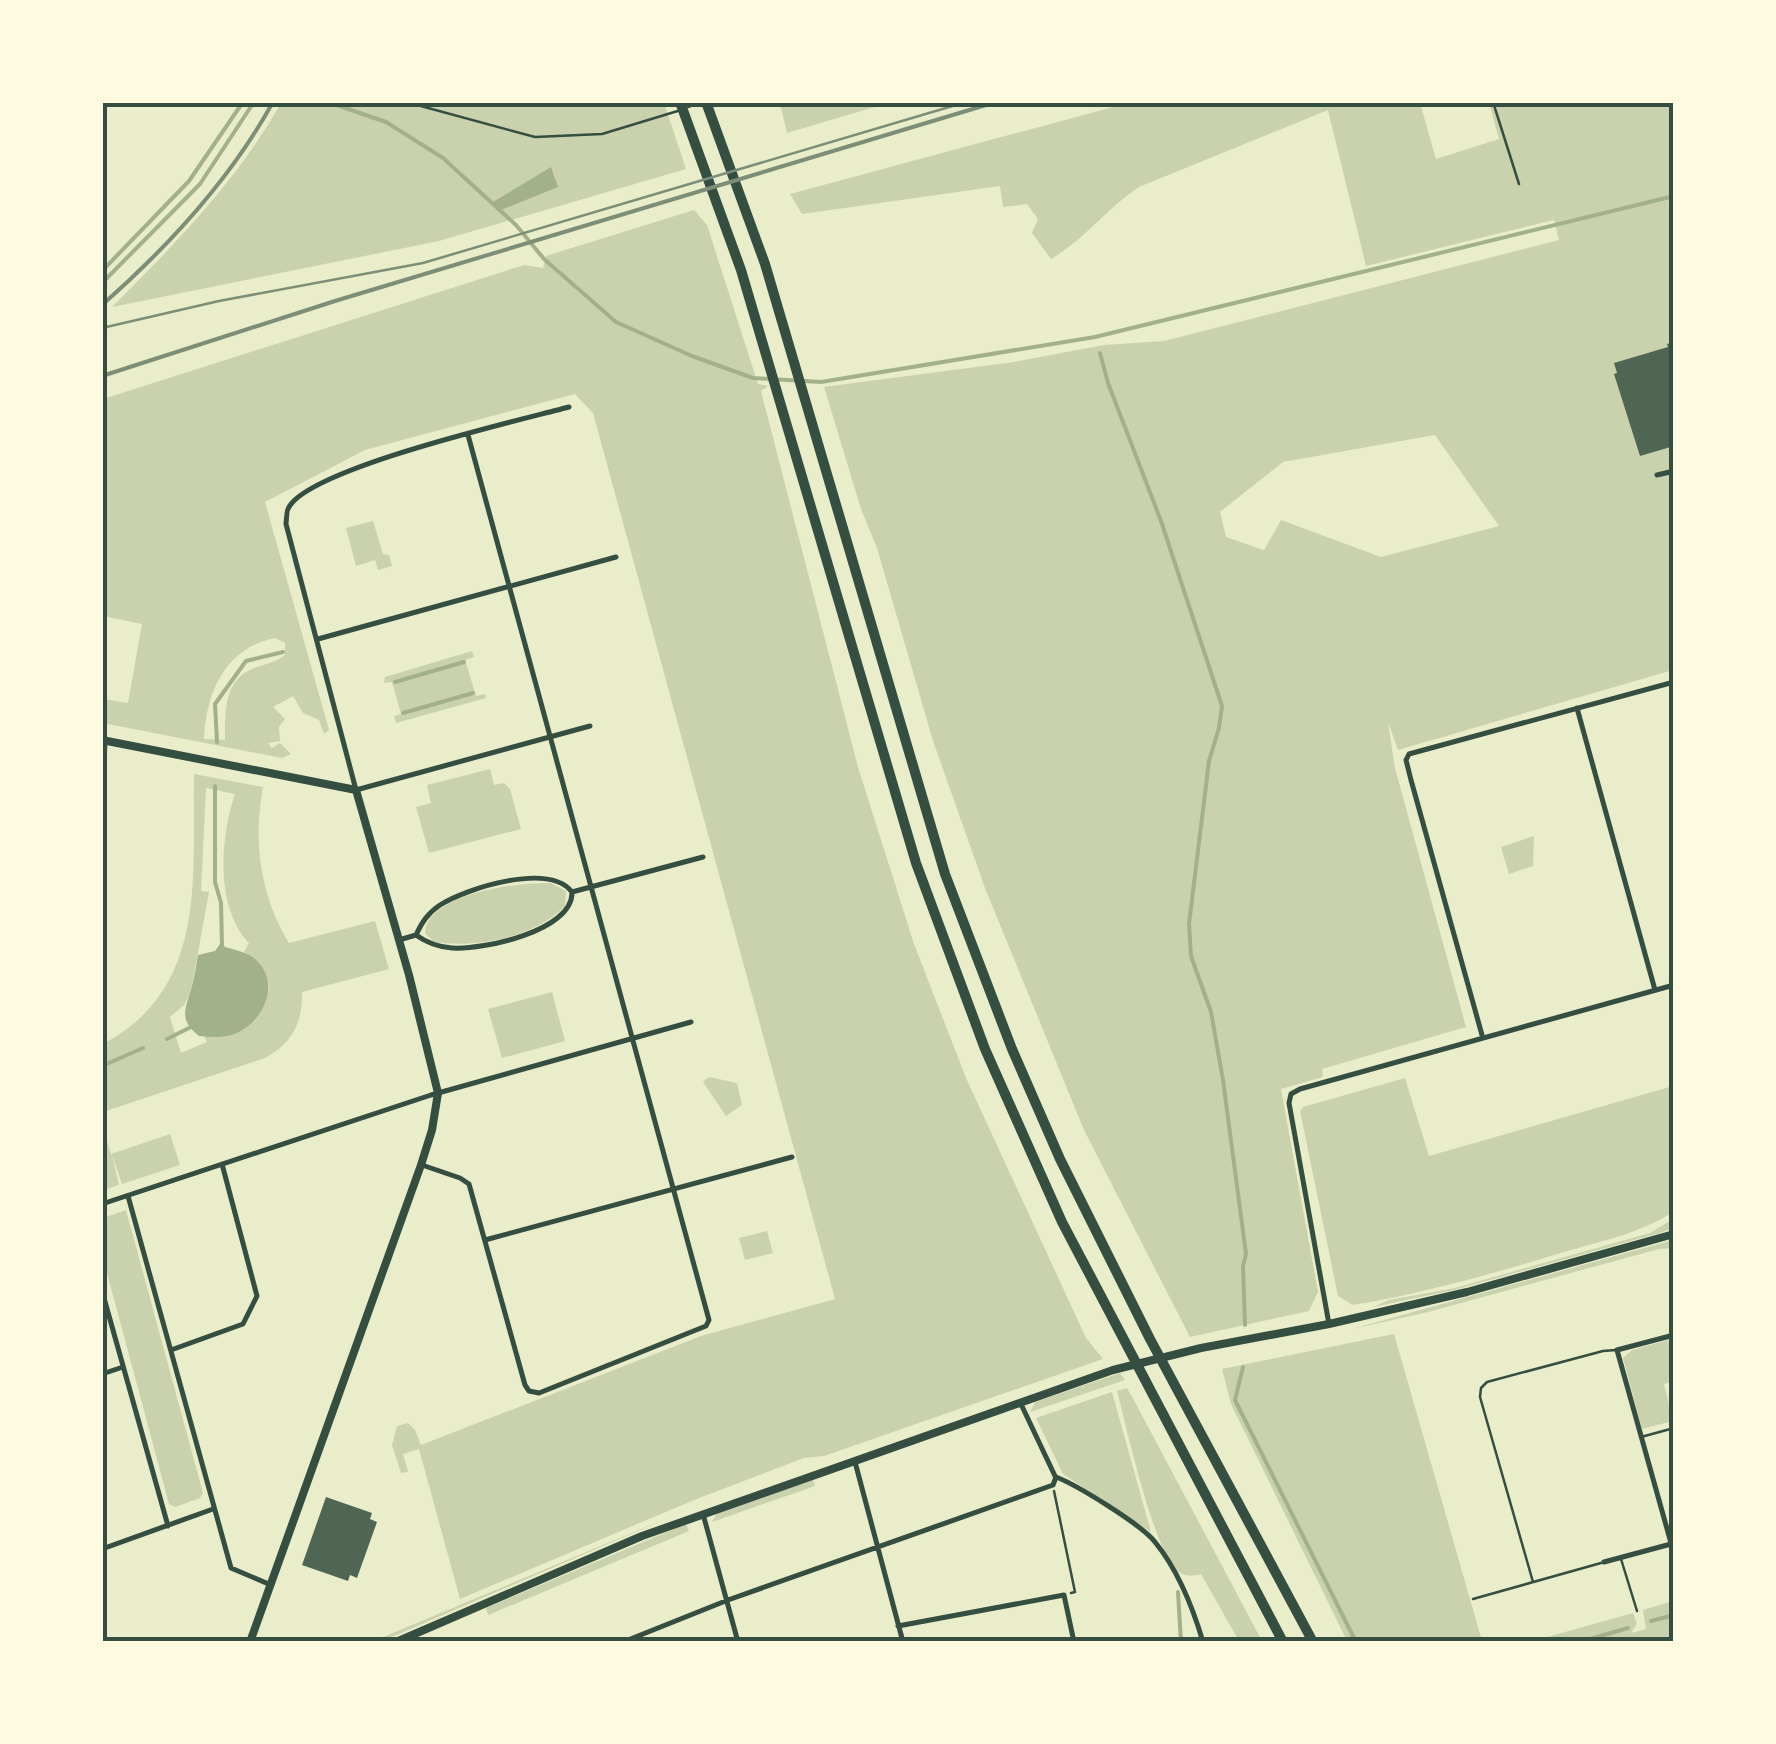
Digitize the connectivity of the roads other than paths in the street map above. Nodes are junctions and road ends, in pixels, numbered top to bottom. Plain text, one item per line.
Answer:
1 (406, 102) edge
2 (680, 102) edge
3 (703, 102) edge
4 (1493, 102) edge
5 (1519, 184) dead end
6 (568, 408) dead end
7 (468, 435) junction
8 (1674, 471) edge
9 (1657, 475) dead end
10 (616, 558) dead end
11 (508, 587) junction
12 (318, 639) junction
13 (1674, 682) edge
14 (1577, 708) junction
15 (590, 726) dead end
16 (548, 737) junction
17 (104, 740) edge
18 (356, 790) junction
19 (102, 818) edge
20 (703, 857) dead end
21 (589, 888) junction
22 (572, 892) junction
23 (416, 935) junction
24 (399, 940) junction
25 (1674, 984) edge
26 (1655, 990) junction
27 (691, 1022) dead end
28 (1483, 1036) junction
29 (631, 1039) junction
30 (438, 1093) junction
31 (792, 1157) dead end
32 (222, 1164) junction
33 (421, 1165) junction
34 (673, 1190) junction
35 (128, 1196) junction
36 (102, 1204) edge
37 (1674, 1234) edge
38 (485, 1240) junction
39 (102, 1291) edge
40 (1329, 1324) junction
41 (1672, 1335) edge
42 (1674, 1343) edge
43 (171, 1350) junction
44 (1617, 1350) junction
45 (123, 1367) junction
46 (102, 1374) edge
47 (1020, 1402) junction
48 (1674, 1428) edge
49 (1641, 1437) junction
50 (854, 1460) junction
51 (1054, 1481) junction
52 (214, 1510) junction
53 (703, 1514) junction
54 (168, 1526) junction
55 (1672, 1543) edge
56 (877, 1547) junction
57 (102, 1548) edge
58 (1620, 1558) junction
59 (1604, 1562) joint
60 (1533, 1582) junction
61 (271, 1585) junction
62 (1473, 1599) dead end
63 (728, 1600) junction
64 (1636, 1611) dead end
65 (898, 1626) junction
66 (401, 1641) edge
67 (250, 1642) edge
68 (623, 1642) edge
69 (738, 1642) edge
70 (903, 1642) edge
71 (1074, 1642) edge
72 (1203, 1642) edge
73 (1283, 1642) edge
74 (1313, 1642) edge

1 - 3 lane
2 - 73 highway
3 - 74 highway
4 - 5 lane
6 - 7 street
7 - 11 street
7 - 12 street
8 - 9 street
10 - 11 street
11 - 12 street
11 - 16 street
12 - 18 street
13 - 14 street
14 - 26 street
14 - 28 street
15 - 16 street
16 - 18 street
16 - 21 street
17 - 18 main road
17 - 19 street
18 - 24 main road
20 - 21 street
21 - 22 street
21 - 29 street
22 - 23 street
22 - 23 street
23 - 24 street
24 - 30 main road
25 - 26 street
26 - 28 street
27 - 29 street
28 - 40 street
29 - 30 street
29 - 34 street
30 - 32 street
30 - 33 main road
31 - 34 street
32 - 35 street
32 - 43 street
33 - 38 street
33 - 61 main road
34 - 38 street
34 - 38 street
35 - 36 street
35 - 43 street
37 - 40 main road
39 - 45 street
40 - 47 main road
41 - 42 lane
41 - 44 street
43 - 52 street
44 - 49 street
44 - 60 lane
45 - 46 street
45 - 54 street
47 - 50 main road
47 - 51 street
48 - 49 lane
49 - 55 street
50 - 53 main road
50 - 56 street
51 - 56 street
51 - 72 street
52 - 54 street
52 - 61 street
53 - 63 street
53 - 66 main road
54 - 57 street
55 - 58 street
56 - 63 street
56 - 65 street
58 - 59 street
58 - 64 lane
59 - 60 lane
60 - 62 lane
61 - 67 main road
63 - 68 street
63 - 69 street
65 - 70 street
65 - 71 street

